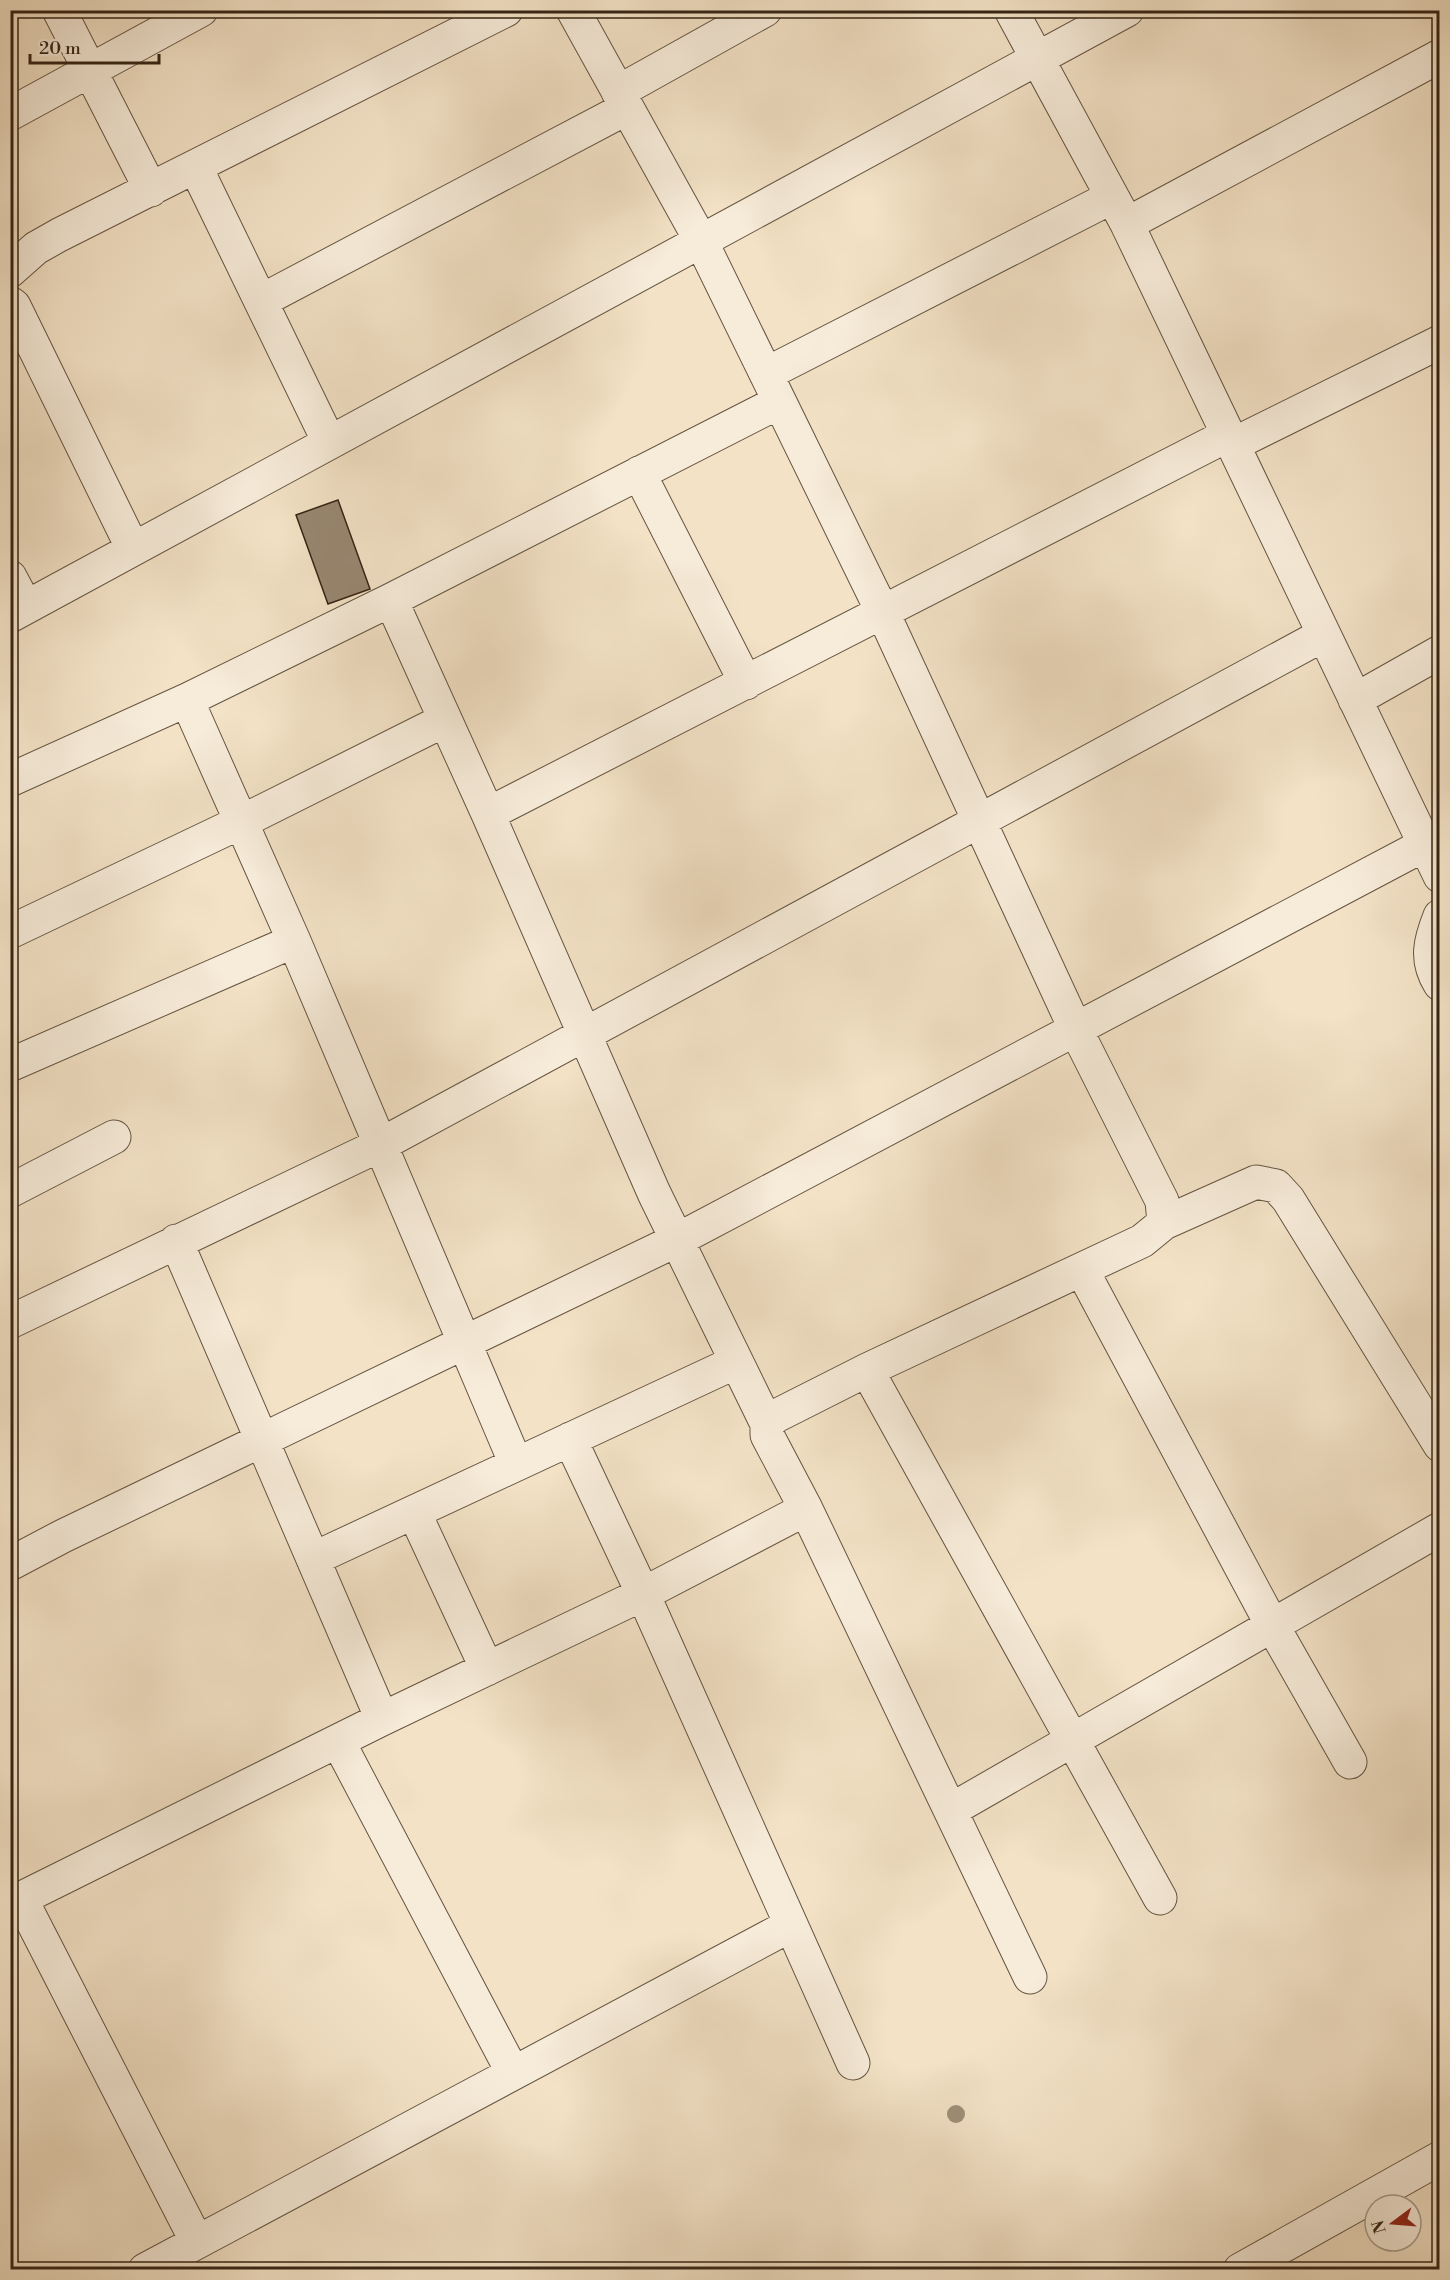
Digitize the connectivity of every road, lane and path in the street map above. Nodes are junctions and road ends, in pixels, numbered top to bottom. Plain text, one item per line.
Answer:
1 (59, 10) edge
2 (201, 10) edge
3 (506, 10) edge
4 (573, 10) edge
5 (765, 10) edge
6 (1011, 10) edge
7 (1127, 10) edge
8 (1440, 56) edge
9 (1037, 59) junction
10 (91, 71) junction
11 (623, 100) junction
12 (10, 114) edge
13 (196, 168) junction
14 (151, 189) junction
15 (1119, 211) junction
16 (701, 240) junction
17 (10, 271) edge
18 (261, 301) junction
19 (10, 303) edge
20 (1440, 342) edge
21 (773, 388) junction
22 (1230, 440) junction
23 (329, 442) junction
24 (639, 473) junction
25 (133, 549) junction
26 (10, 577) edge
27 (391, 600) junction
28 (18, 611) edge
29 (883, 613) junction
30 (1323, 635) junction
31 (1440, 652) edge
32 (746, 683) junction
33 (187, 700) junction
34 (1355, 700) junction
35 (445, 720) junction
36 (10, 780) edge
37 (488, 814) junction
38 (979, 820) junction
39 (241, 822) junction
40 (1424, 845) junction
41 (1440, 876) edge
42 (1440, 916) edge
43 (10, 932) edge
44 (294, 941) junction
45 (1440, 984) edge
46 (1075, 1028) junction
47 (585, 1035) junction
48 (10, 1065) edge
49 (114, 1137) dead end
50 (380, 1145) junction
51 (10, 1191) edge
52 (1164, 1223) junction
53 (677, 1240) junction
54 (176, 1241) junction
55 (1082, 1270) junction
56 (10, 1322) edge
57 (464, 1342) junction
58 (736, 1362) junction
59 (867, 1370) junction
60 (767, 1424) junction
61 (570, 1439) junction
62 (262, 1441) junction
63 (1440, 1446) edge
64 (516, 1464) junction
65 (806, 1509) junction
66 (414, 1512) junction
67 (1440, 1529) edge
68 (313, 1559) junction
69 (10, 1564) edge
70 (643, 1594) junction
71 (1272, 1625) junction
72 (488, 1669) junction
73 (382, 1719) junction
74 (1073, 1740) junction
75 (338, 1741) junction
76 (1350, 1762) dead end
77 (951, 1810) junction
78 (1160, 1898) dead end
79 (16, 1901) edge
80 (791, 1926) junction
81 (1030, 1977) dead end
82 (853, 2063) dead end
83 (513, 2073) junction
84 (1440, 2158) edge
85 (197, 2242) junction
86 (145, 2270) edge
87 (1240, 2270) edge

1 - 10 street
2 - 10 street
3 - 13 street
4 - 11 street
5 - 11 street
6 - 9 street
7 - 9 street
8 - 15 street
9 - 15 street
9 - 16 street
10 - 12 street
10 - 14 street
11 - 16 street
11 - 18 street
13 - 14 street
13 - 18 street
14 - 17 street
15 - 21 street
15 - 22 street
16 - 21 street
16 - 23 street
18 - 23 street
19 - 25 street
20 - 22 street
21 - 24 street
21 - 29 street
22 - 29 street
22 - 30 street
23 - 25 street
24 - 27 street
24 - 32 street
25 - 28 street
26 - 28 street
27 - 33 street
27 - 35 street
29 - 32 street
29 - 38 street
30 - 34 street
30 - 38 street
31 - 34 street
32 - 37 street
33 - 36 street
33 - 39 street
34 - 40 street
35 - 37 street
35 - 39 street
37 - 47 street
38 - 46 street
38 - 47 street
39 - 43 street
39 - 44 street
40 - 41 street
40 - 46 street
42 - 45 street
44 - 48 street
44 - 50 street
46 - 52 street
46 - 53 street
47 - 50 street
47 - 53 street
49 - 51 street
50 - 54 street
50 - 57 street
52 - 55 street
52 - 63 street
53 - 57 street
53 - 58 street
54 - 56 street
54 - 62 street
55 - 59 street
55 - 71 street
57 - 62 street
57 - 64 street
58 - 60 street
58 - 61 street
59 - 60 street
59 - 74 street
60 - 65 street
61 - 64 street
61 - 70 street
62 - 68 street
62 - 69 street
64 - 66 street
65 - 70 street
65 - 77 street
66 - 68 street
66 - 72 street
67 - 71 street
68 - 73 street
70 - 72 street
70 - 80 street
71 - 74 street
71 - 76 street
72 - 73 street
73 - 75 street
74 - 77 street
74 - 78 street
75 - 79 street
75 - 83 street
77 - 81 street
79 - 85 street
80 - 82 street
80 - 83 street
83 - 85 street
84 - 87 street
85 - 86 street

